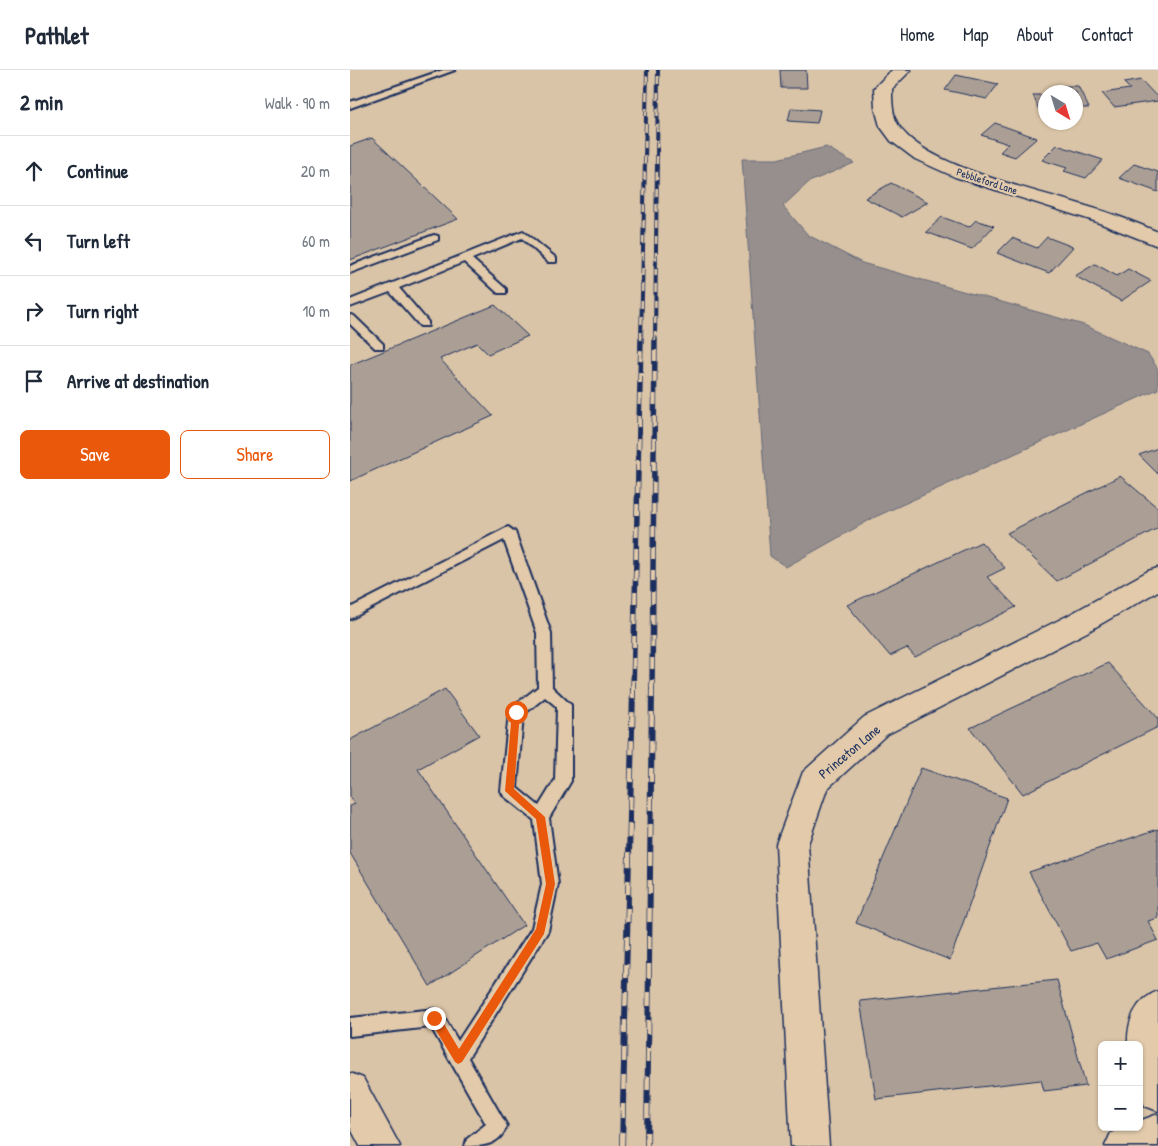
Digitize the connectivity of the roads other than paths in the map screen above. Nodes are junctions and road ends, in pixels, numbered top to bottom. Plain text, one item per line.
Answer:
1 (451, 70) edge
2 (902, 70) edge
3 (350, 105) edge
4 (434, 238) dead end
5 (1158, 240) edge
6 (464, 258) junction
7 (552, 260) dead end
8 (350, 270) edge
9 (392, 287) junction
10 (502, 291) dead end
11 (350, 304) edge
12 (350, 318) edge
13 (424, 324) dead end
14 (379, 346) dead end
15 (1158, 578) edge
16 (350, 614) edge
17 (546, 690) junction
18 (540, 817) junction
19 (1158, 1008) edge
20 (350, 1026) edge
21 (458, 1058) junction
22 (350, 1091) edge
23 (1158, 1093) edge
24 (1158, 1133) edge
25 (380, 1146) edge
26 (474, 1146) edge
27 (810, 1146) edge
28 (1124, 1146) edge

1 - 3 lane
2 - 5 street, Pebbleford Lane
4 - 8 lane
6 - 7 lane
6 - 9 lane
6 - 10 lane
9 - 11 lane
9 - 13 lane
12 - 14 lane
15 - 27 street, Princeton Lane
16 - 17 lane
17 - 18 lane
17 - 18 lane
18 - 21 lane
19 - 23 street
20 - 21 lane
21 - 26 lane
22 - 25 street
24 - 28 street

